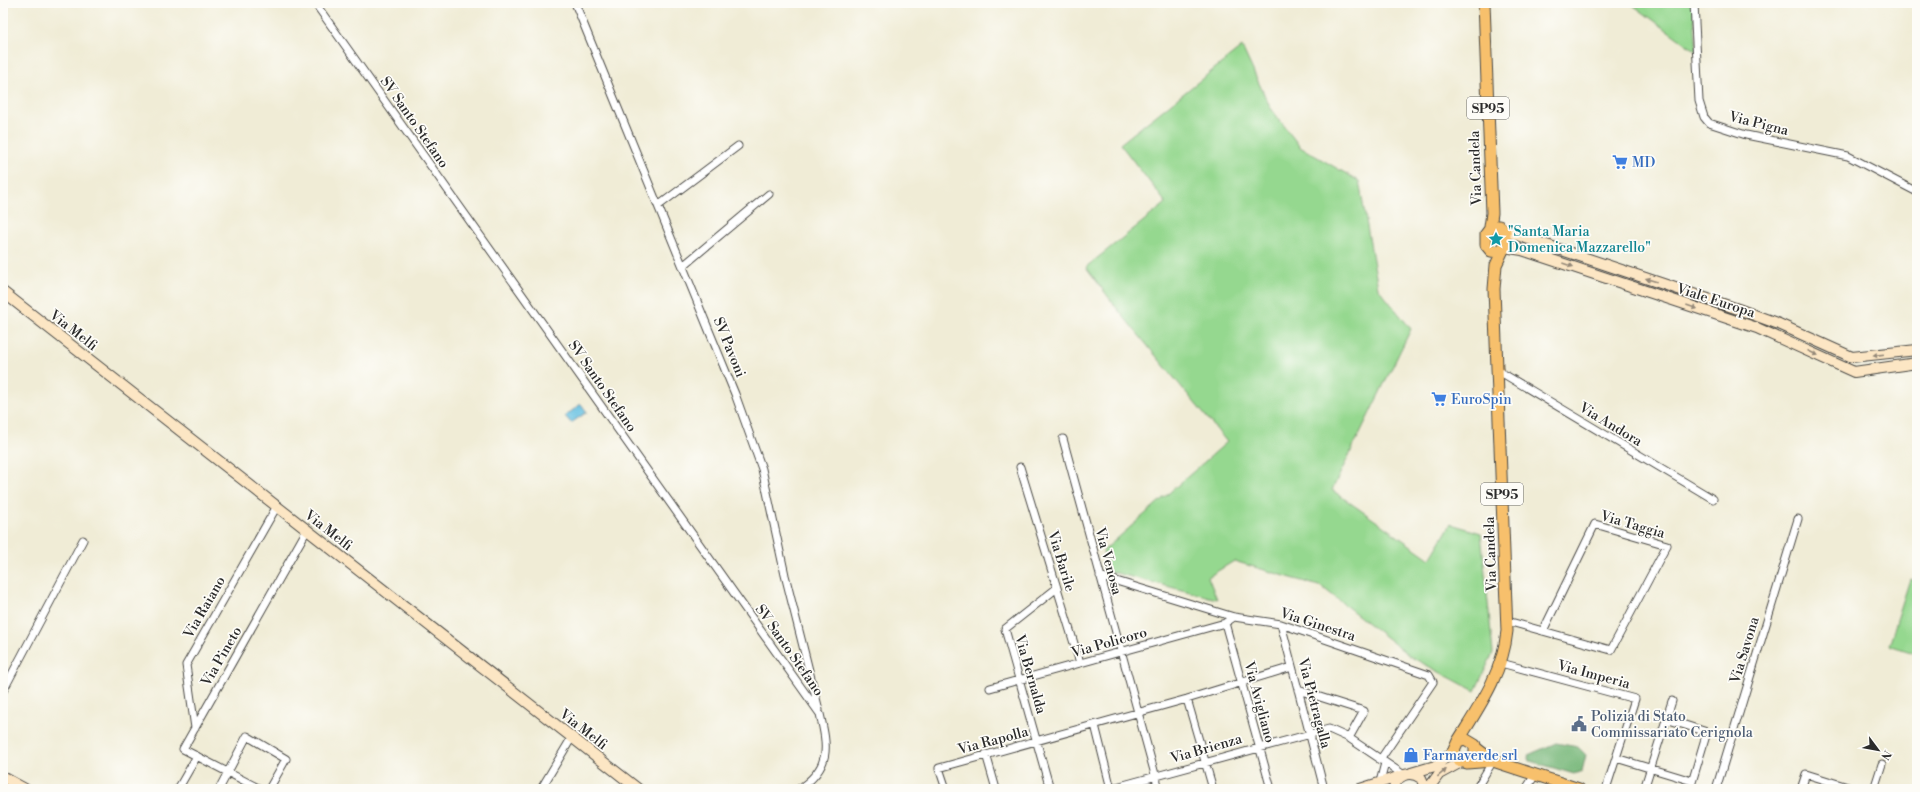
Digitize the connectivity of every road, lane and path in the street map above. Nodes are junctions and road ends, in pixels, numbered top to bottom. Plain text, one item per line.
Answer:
1 (315, 3) edge
2 (575, 3) edge
3 (1484, 3) edge
4 (1694, 3) edge
5 (738, 146) dead end
6 (1917, 192) edge
7 (769, 194) dead end
8 (658, 206) junction
9 (1498, 228) junction
10 (1503, 249) junction
11 (1491, 251) junction
12 (1496, 265) junction
13 (683, 266) junction
14 (3, 292) edge
15 (1917, 350) edge
16 (1917, 363) edge
17 (1497, 370) junction
18 (1063, 439) dead end
19 (1020, 467) dead end
20 (1713, 499) dead end
21 (277, 506) junction
22 (1798, 519) dead end
23 (307, 530) junction
24 (83, 540) dead end
25 (1100, 576) junction
26 (1057, 588) junction
27 (1234, 616) junction
28 (1507, 621) junction
29 (1225, 622) junction
30 (1281, 624) junction
31 (1543, 631) junction
32 (1121, 652) junction
33 (1501, 663) junction
34 (1080, 664) junction
35 (1292, 667) junction
36 (1019, 680) junction
37 (1241, 682) junction
38 (990, 688) dead end
39 (1298, 690) junction
40 (3, 691) edge
41 (1187, 699) junction
42 (1672, 701) dead end
43 (1138, 712) junction
44 (820, 714) junction
45 (1473, 716) junction
46 (1666, 719) junction
47 (1095, 725) junction
48 (195, 728) junction
49 (1309, 733) junction
50 (572, 737) junction
51 (1349, 738) junction
52 (1037, 742) junction
53 (1474, 745) junction
54 (1455, 746) junction
55 (1259, 747) junction
56 (986, 754) junction
57 (197, 756) junction
58 (1616, 758) junction
59 (1382, 761) junction
60 (1494, 761) junction
61 (1205, 762) junction
62 (1465, 762) junction
63 (1882, 764) dead end
64 (1650, 768) junction
65 (228, 773) junction
66 (1406, 775) junction
67 (1535, 775) junction
68 (1156, 776) junction
69 (3, 777) edge
70 (1692, 781) junction
71 (1378, 786) edge
72 (1362, 788) edge
73 (25, 789) edge
74 (178, 789) edge
75 (219, 789) edge
76 (260, 789) edge
77 (269, 789) edge
78 (541, 789) edge
79 (638, 789) edge
80 (799, 789) edge
81 (946, 789) edge
82 (996, 789) edge
83 (1050, 789) edge
84 (1110, 789) edge
85 (1160, 789) edge
86 (1213, 789) edge
87 (1271, 789) edge
88 (1324, 789) edge
89 (1394, 789) edge
90 (1427, 789) edge
91 (1476, 789) edge
92 (1526, 789) edge
93 (1579, 789) edge
94 (1606, 789) edge
95 (1644, 789) edge
96 (1690, 789) edge
97 (1716, 789) edge
98 (1801, 789) edge
99 (1854, 789) edge
100 (1874, 789) edge

1 - 44 street, SV Santo Stefano
2 - 8 street, SV Pavoni
3 - 9 main road, Via Candela / SP95
4 - 6 street, Via Pigna
5 - 8 street
7 - 13 street
8 - 13 street, SV Pavoni
9 - 10 main road, Via Candela / SP95
9 - 11 main road, Via Candela / SP95
15 -> 9 main road, Viale Europa
10 - 11 main road
10 - 12 main road, Via Candela / SP95
10 -> 16 main road, Viale Europa
11 - 12 main road, Via Candela / SP95
12 - 17 main road, Via Candela / SP95
13 - 44 street, SV Pavoni
14 - 21 main road, Via Melfi
17 - 20 street, Via Andora
17 - 28 main road, Via Candela / SP95
18 - 25 street, Via Venosa
19 - 26 street, Via Barile
21 - 23 main road, Via Melfi
21 - 48 street, Via Raiano
22 - 97 street, Via Savona
23 - 48 street, Via Pineto
23 - 50 main road, Via Melfi
24 - 40 street
25 - 27 street, Via Ginestra
25 - 32 street, Via Venosa
26 - 34 street, Via Barile
26 - 36 street, Via Bernalda
27 - 29 street, Via Policoro
27 - 30 street, Via Ginestra
28 - 31 street, Via Taggia
28 - 33 main road, Via Candela / SP95
29 - 32 street, Via Policoro
29 - 37 street, Via Avigliano
30 - 35 street, Via Pietragalla
30 - 59 street, Via Ginestra
31 - 31 street, Via Taggia
32 - 34 street, Via Policoro
32 - 43 street, Via Venosa
33 - 45 main road, Via Candela / SP95
33 - 58 street, Via Imperia
34 - 36 street, Via Policoro
35 - 37 street
35 - 39 street, Via Pietragalla
36 - 38 street, Via Policoro
36 - 52 street, Via Bernalda
37 - 41 street
37 - 55 street, Via Avigliano
39 - 49 street, Via Pietragalla
39 - 51 street
41 - 43 street, Via Rapolla
41 - 61 street
42 - 46 street
43 - 47 street, Via Rapolla
43 - 68 street, Via Venosa
44 - 80 street, SV Santo Stefano
45 - 53 main road, Via Candela / SP95
45 - 54 main road, Via Candela / SP95
46 - 64 street
46 - 70 street
47 - 52 street, Via Rapolla
47 - 84 street
48 - 57 street, Via Pineto
49 - 51 street, Via Brienza
49 - 55 street, Via Brienza
49 - 88 street, Via Pietragalla
50 - 78 street
50 - 79 main road, Via Melfi
51 - 59 street, Via Brienza
52 - 56 street, Via Rapolla
52 - 83 street, Via Bernalda
53 - 54 main road
53 - 60 main road
53 - 62 main road
54 - 62 main road
54 - 66 main road
55 - 61 street, Via Brienza
55 - 87 street, Via Avigliano
56 - 81 street, Via Rapolla
56 - 82 street
57 - 65 street
57 - 74 street
58 - 64 street
58 - 94 street, Via Imperia
59 - 66 street, Via Brienza
59 - 71 street
60 - 62 main road
60 - 67 main road
60 - 91 street
61 - 68 street, Via Brienza
61 - 86 street
90 -> 62 main road
63 - 100 street
64 - 70 street
64 - 95 street
65 - 75 street
65 - 76 street
65 - 77 street
66 - 71 main road
66 - 89 main road
66 - 90 main road
67 - 92 street
67 - 93 main road
68 - 84 street, Via Brienza
68 - 85 street
69 - 73 main road
70 - 96 street
71 - 72 main road
98 - 99 street

